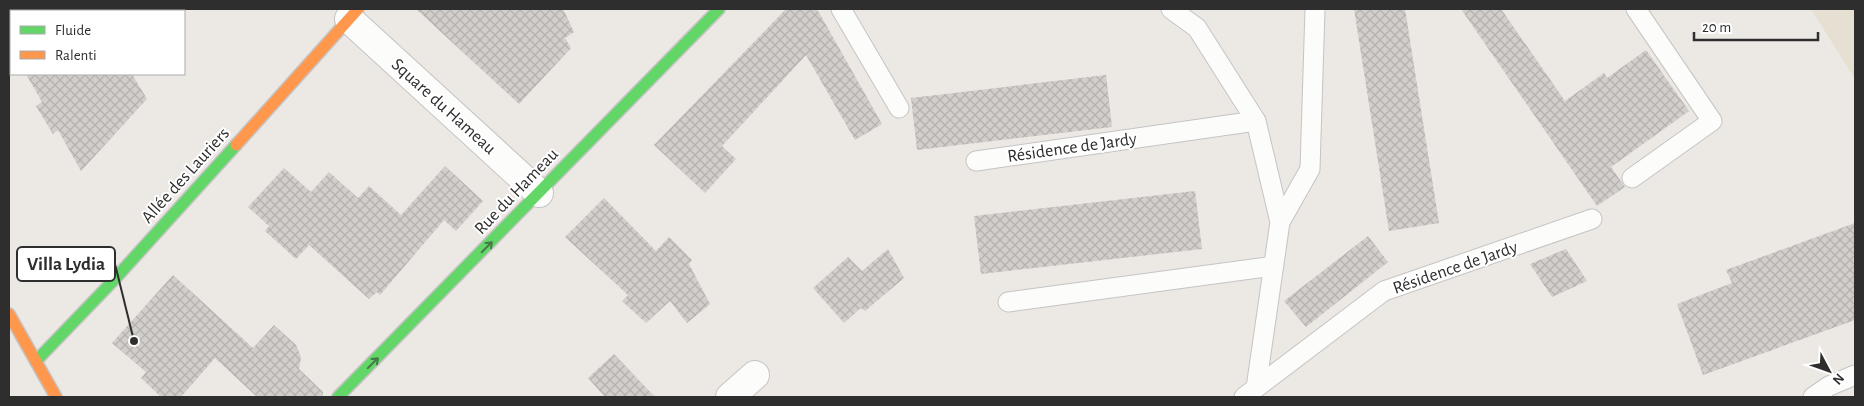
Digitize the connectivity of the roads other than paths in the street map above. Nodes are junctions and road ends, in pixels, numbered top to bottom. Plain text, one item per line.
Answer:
1 (719, 9) edge
2 (842, 9) edge
3 (1170, 9) edge
4 (1315, 9) edge
5 (1636, 9) edge
6 (353, 14) edge
7 (899, 108) dead end
8 (1256, 121) junction
9 (976, 161) dead end
10 (1632, 178) dead end
11 (539, 193) junction
12 (1592, 219) dead end
13 (1280, 222) junction
14 (1274, 266) junction
15 (1008, 302) dead end
16 (9, 314) edge
17 (36, 362) junction
18 (755, 375) dead end
19 (1855, 375) edge
20 (1250, 392) edge
21 (56, 397) edge
22 (338, 397) edge
23 (730, 397) edge
24 (1814, 397) edge

1 - 11 street, Rue du Hameau
2 - 7 lane
3 - 8 lane, Résidence de Jardy
4 - 13 lane, Résidence de Jardy
5 - 10 lane
6 - 11 street, Square du Hameau
6 - 17 street, Allée des Lauriers
8 - 9 lane, Résidence de Jardy
8 - 13 lane, Résidence de Jardy
22 -> 11 street, Rue du Hameau
12 - 20 lane, Résidence de Jardy
13 - 14 lane, Résidence de Jardy
14 - 15 lane
14 - 20 lane, Résidence de Jardy
16 - 17 street
17 - 21 street
18 - 23 street
19 - 24 lane

